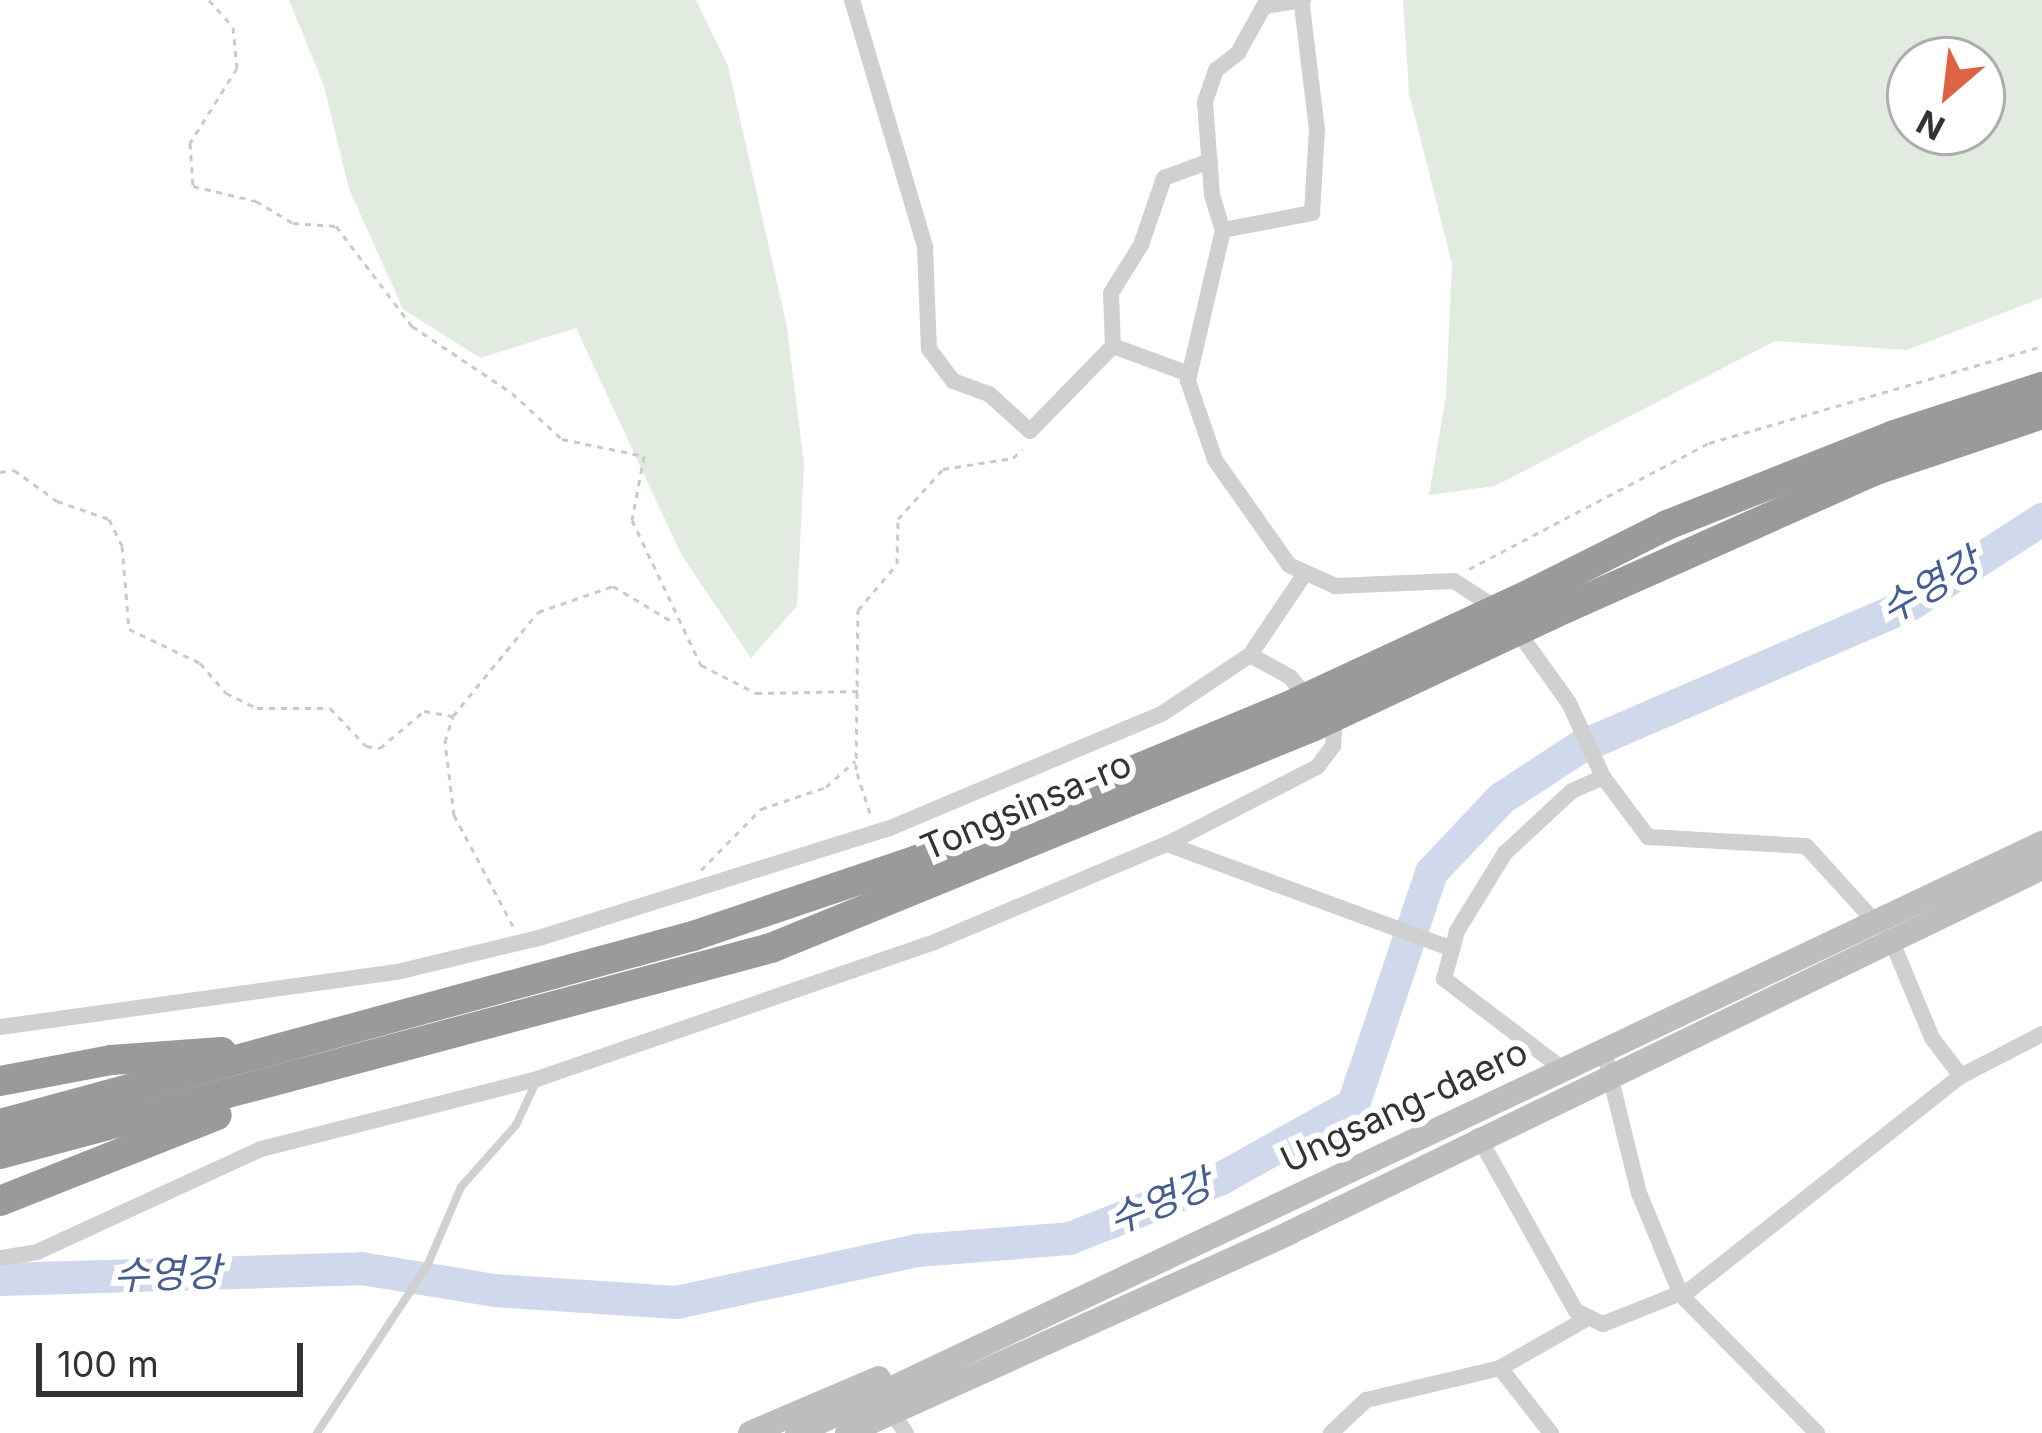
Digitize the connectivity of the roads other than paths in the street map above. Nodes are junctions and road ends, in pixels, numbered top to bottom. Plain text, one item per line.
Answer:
1 (852, 0) edge
2 (1302, 3) edge
3 (1210, 161) junction
4 (1223, 230) junction
5 (1113, 346) junction
6 (1189, 374) junction
7 (2042, 387) edge
8 (2042, 414) edge
9 (1304, 575) junction
10 (1250, 655) junction
11 (1600, 769) junction
12 (2042, 843) edge
13 (1168, 844) junction
14 (2042, 868) edge
15 (1883, 930) junction
16 (1446, 949) junction
17 (0, 1027) edge
18 (2042, 1034) edge
19 (294, 1048) junction
20 (1609, 1060) junction
21 (1564, 1070) junction
22 (1960, 1076) junction
23 (537, 1079) junction
24 (0, 1081) edge
25 (287, 1082) junction
26 (0, 1124) edge
27 (1478, 1136) junction
28 (0, 1154) edge
29 (0, 1201) edge
30 (0, 1258) edge
31 (1682, 1295) junction
32 (1584, 1320) junction
33 (966, 1348) junction
34 (1500, 1368) junction
35 (966, 1384) junction
36 (895, 1430) edge
37 (1810, 1431) edge
38 (317, 1433) edge
39 (750, 1433) edge
40 (797, 1433) edge
41 (847, 1433) edge
42 (1331, 1433) edge
43 (1551, 1433) edge

1 - 5 street
2 - 3 street
2 - 4 street
3 - 4 street
3 - 5 street
4 - 6 street
5 - 6 street
6 - 9 street
7 - 19 highway, Tongsinsa-ro, bridge
8 - 25 highway, Tongsinsa-ro, bridge
9 - 10 street
9 - 11 street
10 - 13 street
10 - 17 street
11 - 15 street
11 - 16 street
12 - 15 main road, Ungsang-daero
13 - 16 street
13 - 23 street
14 - 15 main road, Ungsang-daero
15 - 20 main road, Ungsang-daero
15 - 22 street
16 - 21 street
18 - 22 street
19 - 24 highway
19 - 26 highway, Tongsinsa-ro
20 - 21 main road, Ungsang-daero
20 - 27 main road, Ungsang-daero
20 - 31 street
21 - 33 main road, Ungsang-daero
22 - 31 street
23 - 30 street
23 - 38 lane
25 - 28 highway, Tongsinsa-ro
25 - 29 highway
27 - 32 street
27 - 35 main road, Ungsang-daero
31 - 32 street
31 - 37 street
32 - 34 street
33 - 39 main road
33 - 40 main road, Ungsang-daero
34 - 42 street
34 - 43 street
35 - 36 main road
35 - 41 main road, Ungsang-daero

